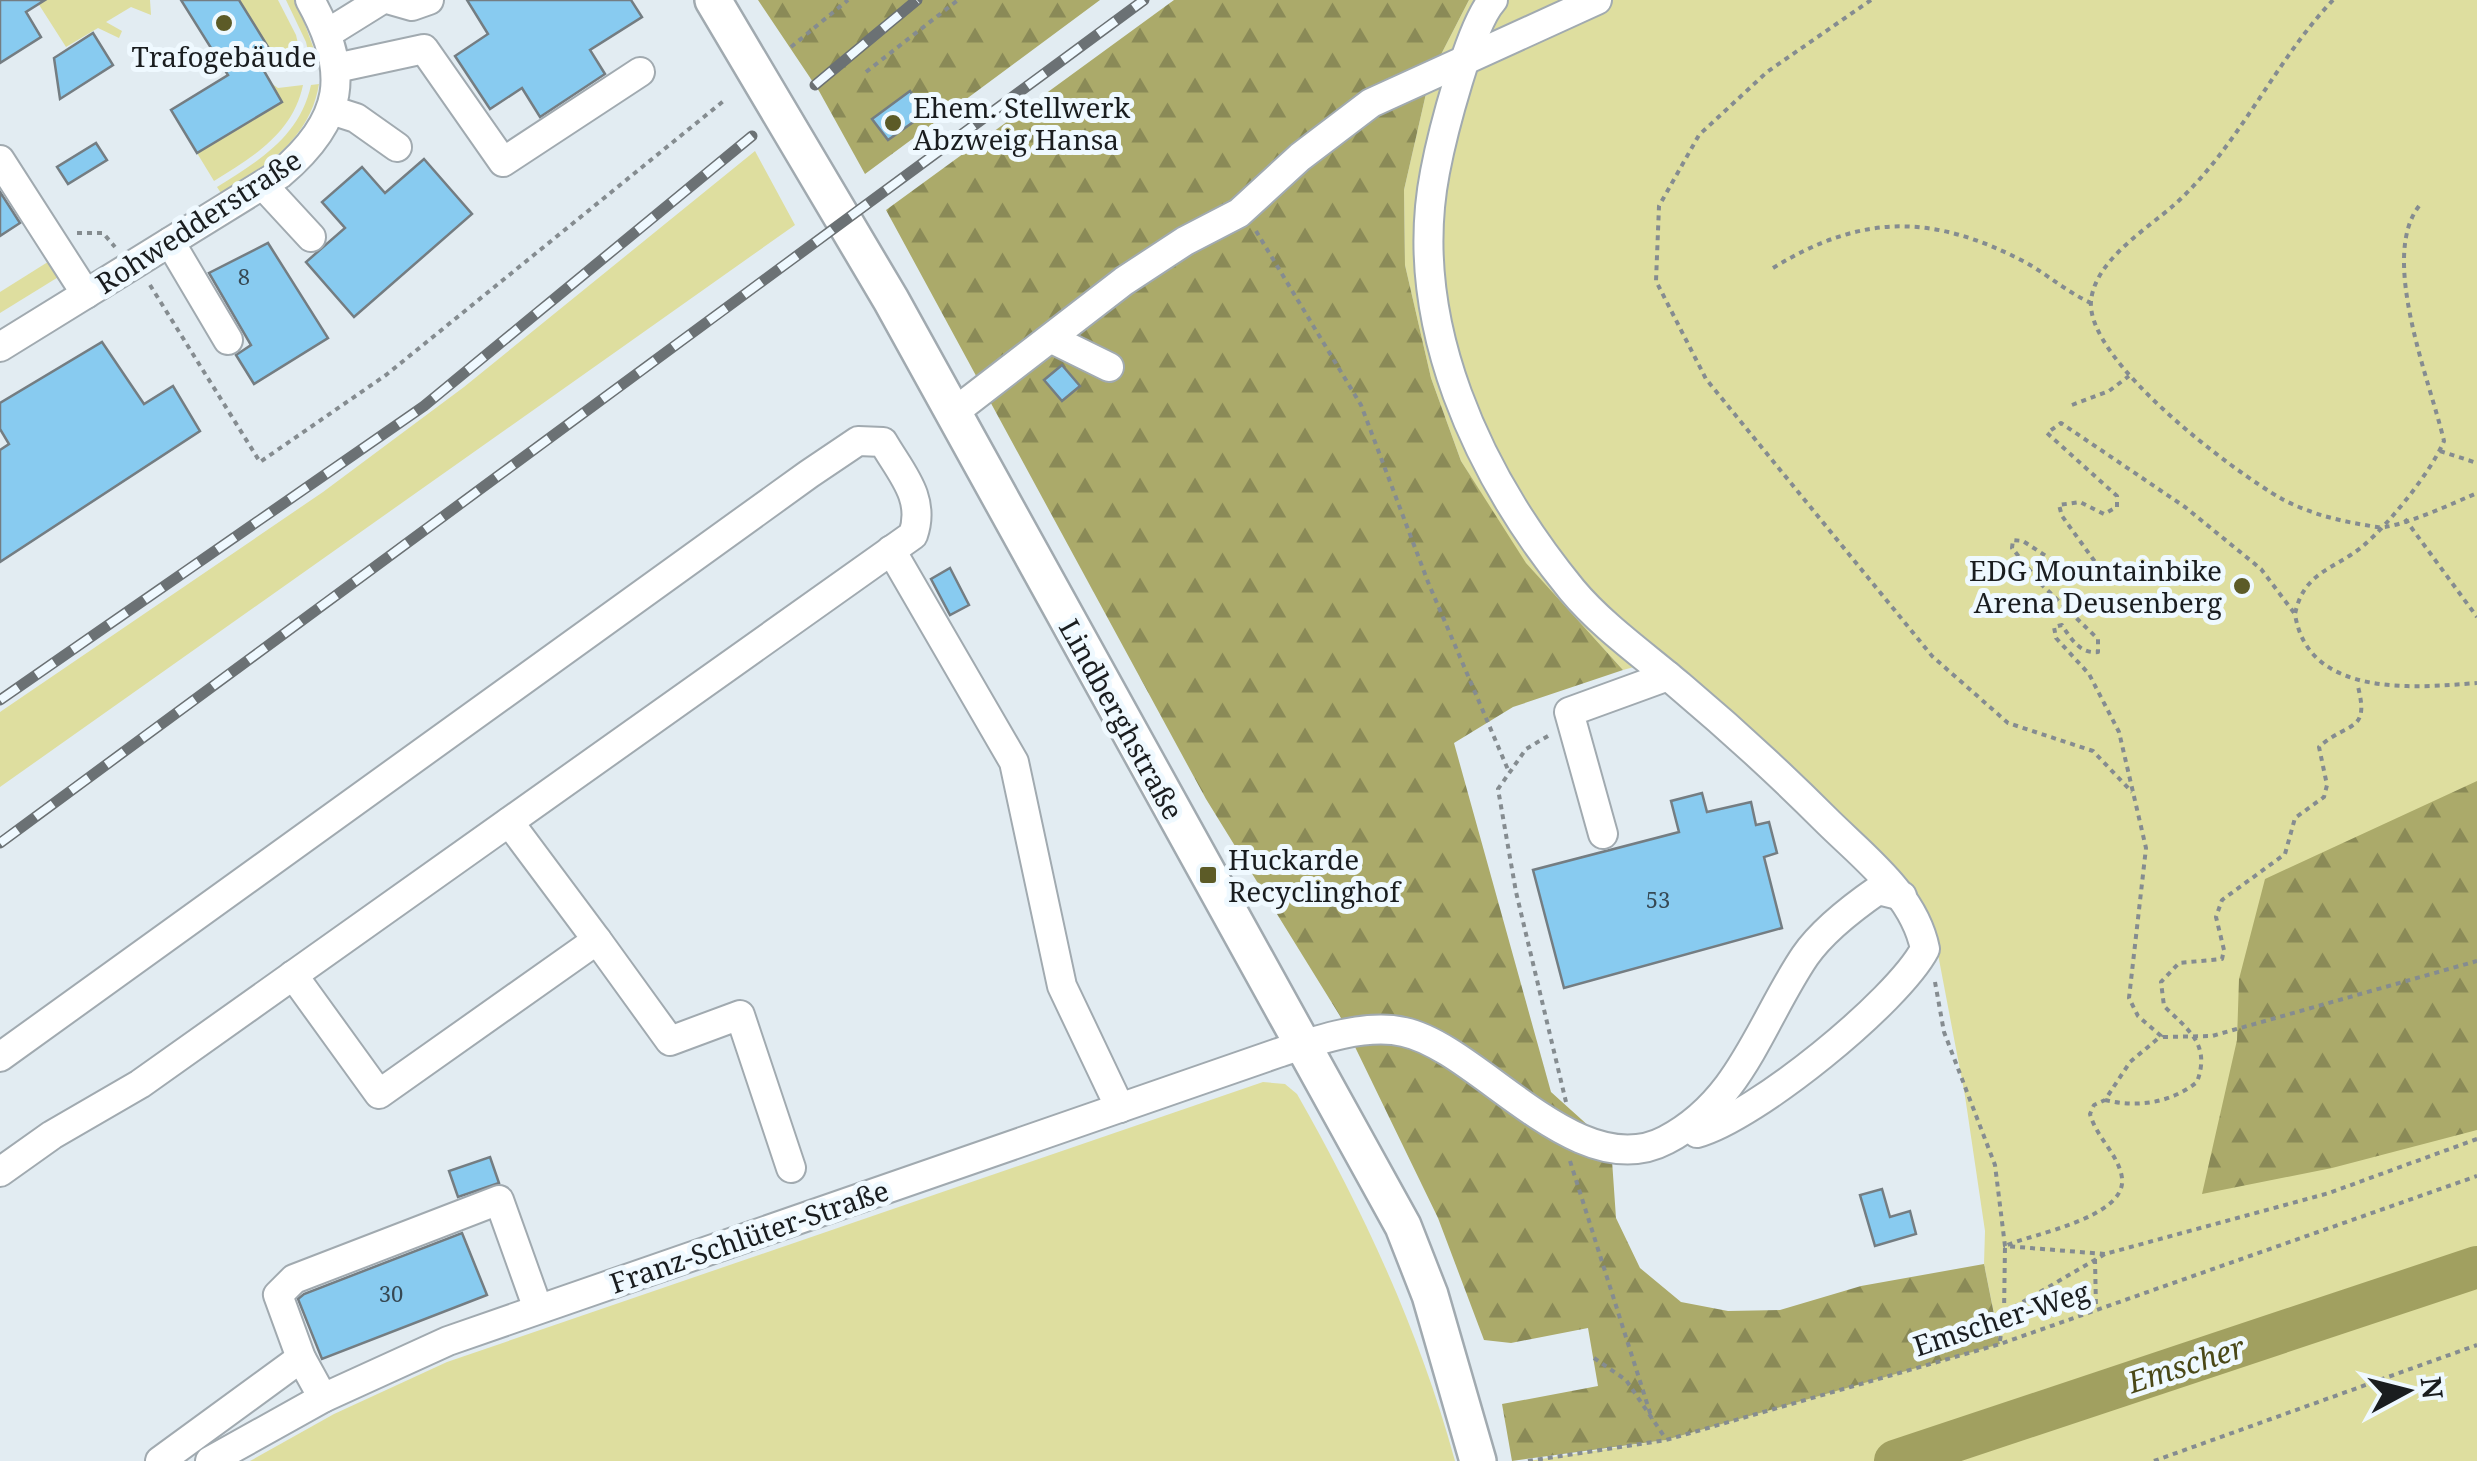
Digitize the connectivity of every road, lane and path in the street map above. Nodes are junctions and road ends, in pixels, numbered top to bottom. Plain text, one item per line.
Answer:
1 (310, 0) edge
2 (381, 0) edge
3 (390, 0) edge
4 (429, 0) edge
5 (713, 0) edge
6 (848, 0) edge
7 (958, 0) edge
8 (1493, 0) edge
9 (1597, 0) edge
10 (1871, 0) edge
11 (2332, 0) edge
12 (328, 33) junction
13 (790, 47) dead end
14 (1469, 56) junction
15 (336, 68) junction
16 (640, 72) dead end
17 (866, 72) dead end
18 (726, 99) dead end
19 (331, 110) junction
20 (397, 147) dead end
21 (0, 160) edge
22 (263, 184) junction
23 (1251, 202) junction
24 (2419, 206) dead end
25 (311, 237) dead end
26 (170, 242) junction
27 (54, 243) junction
28 (125, 255) junction
29 (1773, 268) dead end
30 (86, 294) junction
31 (2091, 302) junction
32 (1052, 339) junction
33 (228, 340) dead end
34 (0, 347) edge
35 (1109, 366) dead end
36 (2129, 376) junction
37 (2072, 405) dead end
38 (952, 413) junction
39 (2440, 451) junction
40 (2477, 462) edge
41 (2477, 493) edge
42 (2405, 519) junction
43 (2380, 528) junction
44 (892, 550) junction
45 (2295, 614) junction
46 (2477, 617) edge
47 (1668, 676) junction
48 (2356, 680) junction
49 (2477, 683) edge
50 (1571, 721) junction
51 (1510, 773) junction
52 (2132, 792) junction
53 (509, 822) junction
54 (1603, 834) dead end
55 (1902, 896) junction
56 (597, 940) junction
57 (1925, 949) junction
58 (2477, 961) edge
59 (293, 975) junction
60 (2161, 1036) junction
61 (2198, 1038) junction
62 (1302, 1045) junction
63 (0, 1057) edge
64 (2105, 1100) junction
65 (1120, 1108) junction
66 (1568, 1131) junction
67 (2477, 1139) edge
68 (1662, 1143) junction
69 (791, 1168) dead end
70 (0, 1172) edge
71 (2477, 1176) edge
72 (2005, 1246) junction
73 (2105, 1254) junction
74 (2096, 1259) junction
75 (538, 1309) junction
76 (2096, 1309) junction
77 (2004, 1314) junction
78 (2000, 1344) junction
79 (2477, 1345) edge
80 (301, 1358) junction
81 (1594, 1358) dead end
82 (323, 1398) junction
83 (1652, 1419) junction
84 (1666, 1440) junction
85 (160, 1461) edge
86 (210, 1461) edge
87 (1478, 1461) edge
88 (1528, 1461) edge
89 (2154, 1461) edge

1 - 12 street, Rohwedderstraße
2 - 12 street
3 - 4 street
5 - 38 main road, Lindberghstraße
6 - 13 path
7 - 17 path
8 - 14 street
9 - 14 street
10 - 52 path
11 - 31 path
12 - 15 street, Rohwedderstraße
14 - 23 street
14 - 47 street
15 - 16 street
15 - 19 street, Rohwedderstraße
18 - 28 path
19 - 20 street
19 - 22 street, Rohwedderstraße
21 - 27 street
22 - 25 street
22 - 26 street, Rohwedderstraße
23 - 32 street
23 - 51 path
24 - 39 path
26 - 28 street, Rohwedderstraße
26 - 33 street
27 - 28 path
27 - 30 street
28 - 30 street, Rohwedderstraße
29 - 31 path
30 - 34 street, Rohwedderstraße
31 - 36 path
32 - 35 street
32 - 38 street
36 - 37 path
36 - 43 path
38 - 62 main road, Lindberghstraße
39 - 40 path
39 - 43 path
41 - 42 path
42 - 43 path
42 - 46 path
43 - 45 path
44 - 53 street
44 - 63 street
44 - 65 street
45 - 48 path
45 - 52 path
47 - 50 street
47 - 55 street
48 - 49 path
48 - 61 path
50 - 51 path
50 - 54 street
51 - 66 path
52 - 60 path
53 - 56 street
53 - 59 street
55 - 57 street
55 - 68 street
56 - 59 street
56 - 69 street
57 - 68 street, Franz-Schlüter-Straße
57 - 72 path
58 - 61 path
59 - 70 street
60 - 61 path
60 - 64 path
61 - 64 path
62 - 65 street, Franz-Schlüter-Straße
62 - 66 street, Franz-Schlüter-Straße
62 - 87 main road, Lindberghstraße
64 - 72 path
65 - 75 street, Franz-Schlüter-Straße
66 - 68 street, Franz-Schlüter-Straße
66 - 83 path
67 - 73 path
71 - 76 path, Emscher-Weg
72 - 73 path
72 - 77 path
73 - 74 path
74 - 76 path
74 - 77 path
75 - 80 street
75 - 82 street, Franz-Schlüter-Straße
76 - 78 path, Emscher-Weg
77 - 78 path
78 - 84 path, Emscher-Weg
79 - 89 path
80 - 82 street
80 - 85 street
81 - 83 path
82 - 86 street, Franz-Schlüter-Straße
83 - 84 path
84 - 88 path, Emscher-Weg

